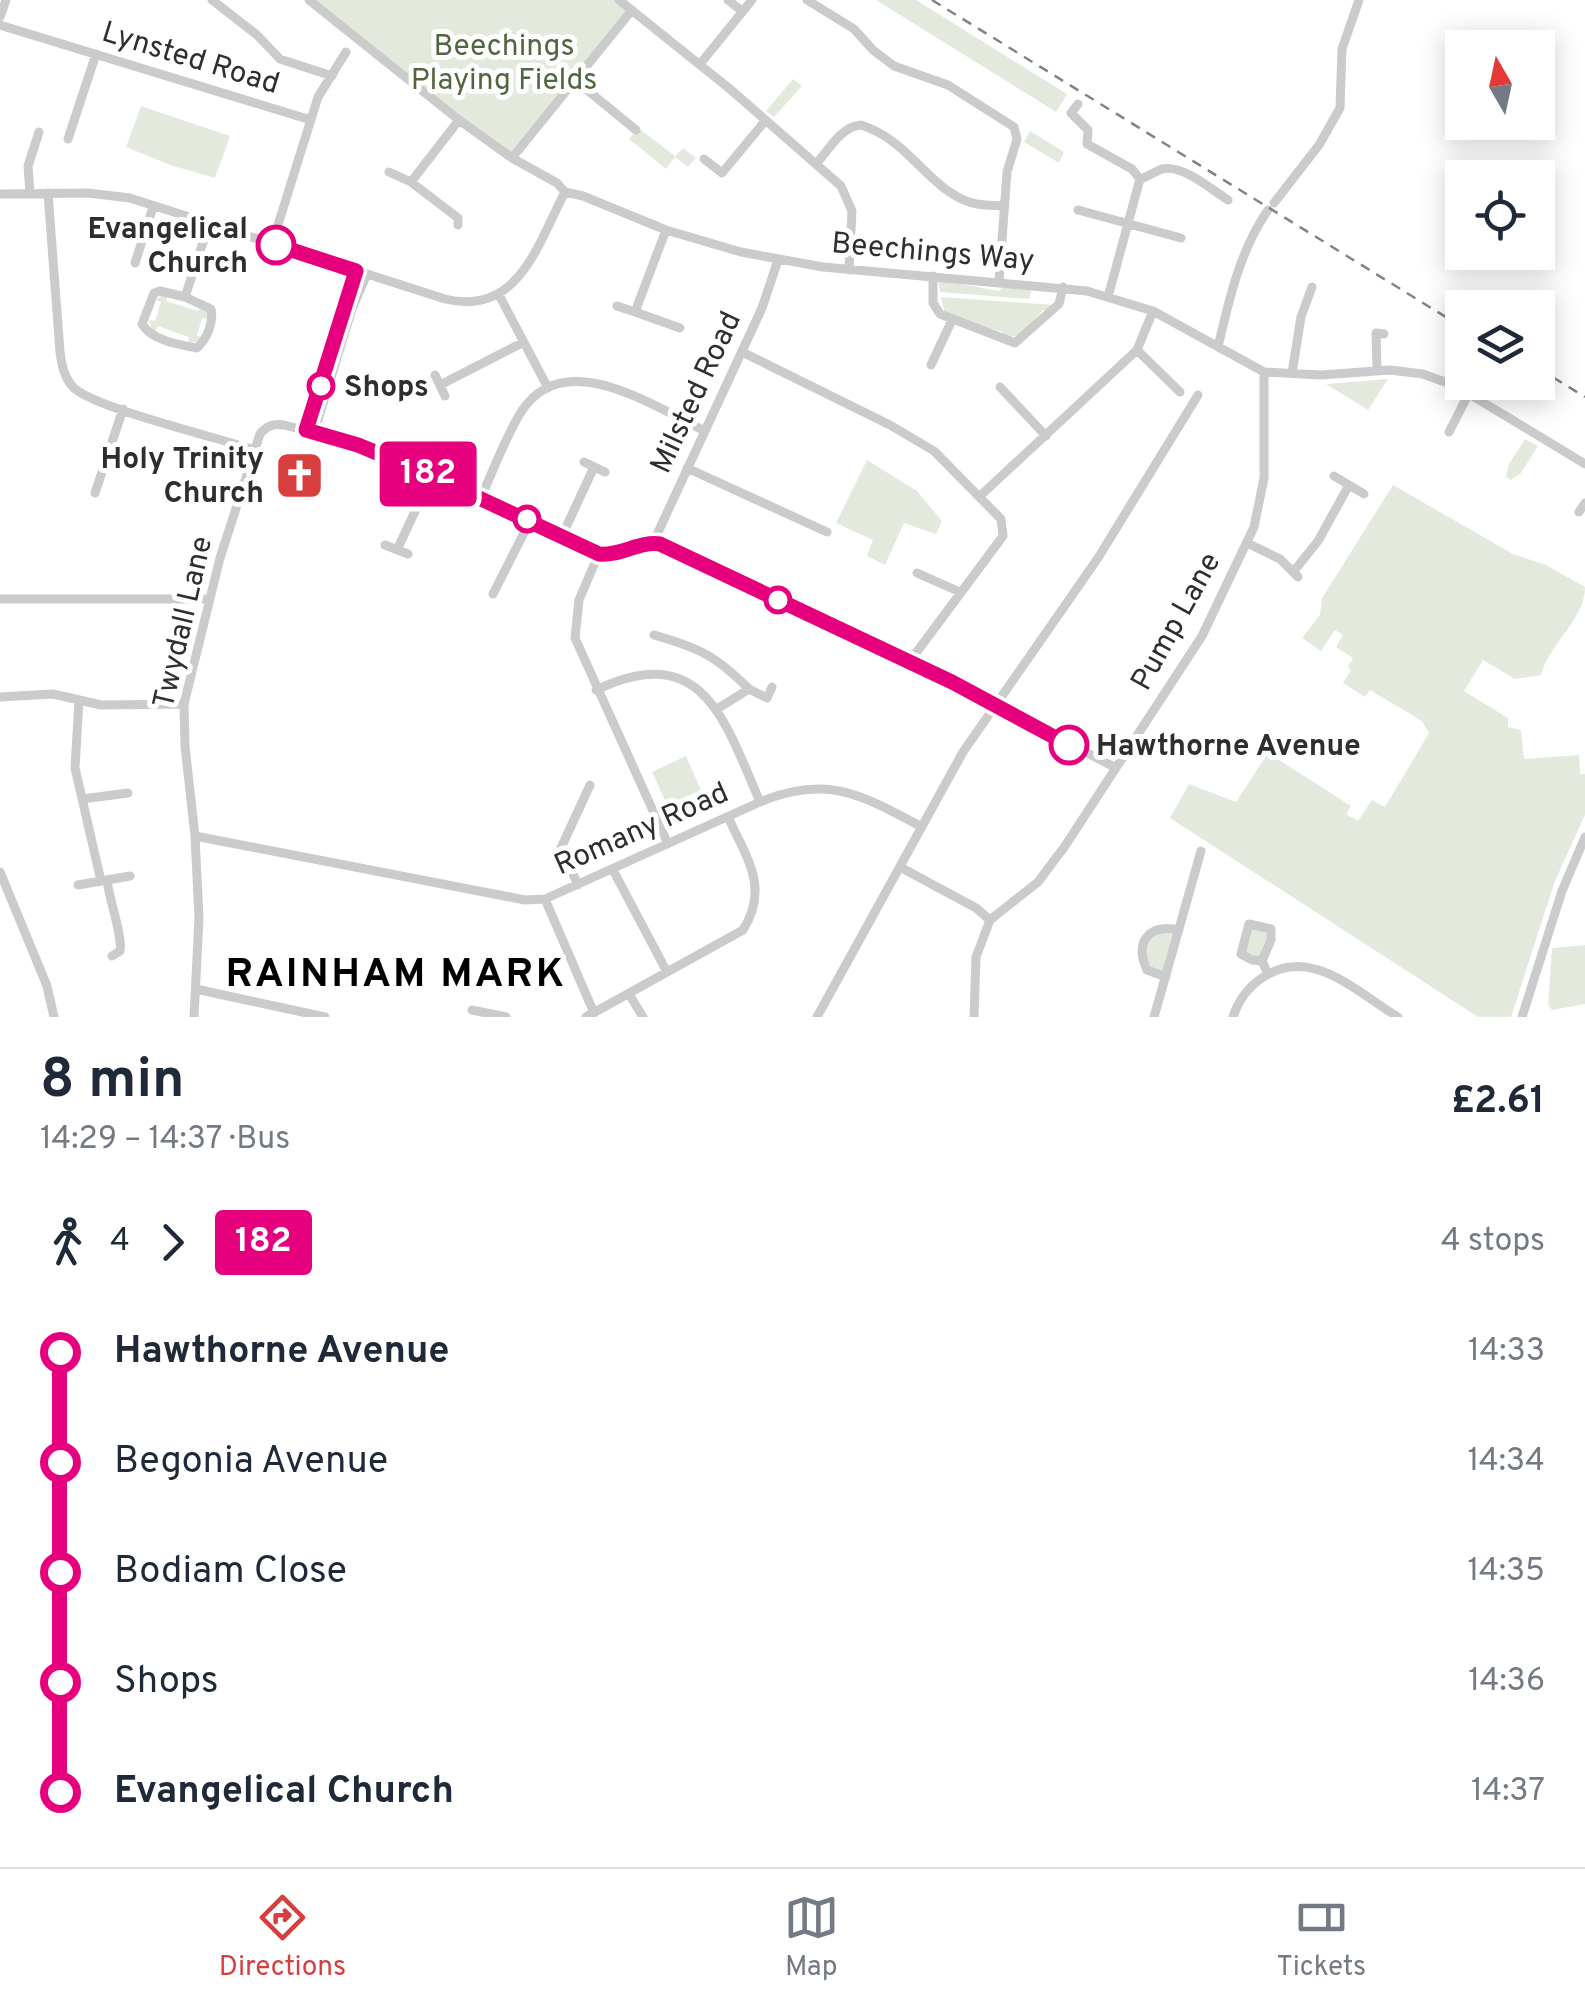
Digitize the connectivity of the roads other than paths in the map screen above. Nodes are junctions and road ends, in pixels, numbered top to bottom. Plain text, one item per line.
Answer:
1 (6, 0) edge
2 (212, 0) edge
3 (309, 0) edge
4 (620, 0) edge
5 (728, 0) edge
6 (752, 0) edge
7 (807, 0) edge
8 (1359, 0) edge
9 (632, 10) junction
10 (742, 11) junction
11 (0, 21) edge
12 (346, 52) dead end
13 (96, 54) junction
14 (700, 64) junction
15 (332, 76) junction
16 (575, 80) junction
17 (1078, 104) dead end
18 (310, 120) junction
19 (458, 120) junction
20 (765, 120) junction
21 (636, 130) dead end
22 (39, 132) dead end
23 (68, 140) dead end
24 (512, 158) junction
25 (704, 158) dead end
26 (817, 163) junction
27 (389, 172) dead end
28 (722, 173) junction
29 (1140, 179) junction
30 (731, 180) dead end
31 (411, 182) junction
32 (565, 192) junction
33 (30, 193) junction
34 (48, 193) junction
35 (0, 194) edge
36 (1228, 200) dead end
37 (1003, 206) junction
38 (153, 207) junction
39 (1078, 210) dead end
40 (210, 224) junction
41 (1128, 224) junction
42 (458, 225) dead end
43 (666, 230) junction
44 (1181, 238) dead end
45 (272, 244) junction
46 (778, 260) junction
47 (134, 263) dead end
48 (849, 270) junction
49 (362, 273) junction
50 (933, 276) junction
51 (999, 281) junction
52 (1063, 287) junction
53 (1312, 287) dead end
54 (499, 295) junction
55 (1108, 296) junction
56 (186, 297) junction
57 (616, 306) dead end
58 (1153, 311) junction
59 (635, 312) junction
60 (952, 320) junction
61 (680, 328) dead end
62 (1384, 334) dead end
63 (522, 342) junction
64 (1218, 347) junction
65 (1136, 350) junction
66 (742, 352) junction
67 (931, 365) dead end
68 (1377, 370) junction
69 (1264, 372) junction
70 (1292, 374) junction
71 (1445, 383) edge
72 (1000, 387) dead end
73 (548, 388) junction
74 (445, 396) dead end
75 (1465, 400) edge
76 (1480, 400) edge
77 (123, 409) junction
78 (705, 430) junction
79 (310, 432) junction
80 (1449, 432) dead end
81 (1046, 436) junction
82 (254, 450) junction
83 (1585, 464) edge
84 (687, 468) junction
85 (605, 472) dead end
86 (432, 476) junction
87 (1334, 476) dead end
88 (1349, 485) junction
89 (95, 493) dead end
90 (1364, 494) dead end
91 (979, 497) junction
92 (481, 498) junction
93 (530, 521) junction
94 (826, 532) dead end
95 (562, 536) junction
96 (653, 543) junction
97 (1247, 543) junction
98 (385, 545) dead end
99 (599, 554) junction
100 (917, 573) dead end
101 (960, 592) junction
102 (492, 593) dead end
103 (0, 599) edge
104 (210, 599) junction
105 (654, 635) dead end
106 (910, 661) junction
107 (772, 687) dead end
108 (749, 689) junction
109 (596, 690) junction
110 (0, 697) edge
111 (79, 700) junction
112 (184, 704) junction
113 (995, 706) junction
114 (717, 709) junction
115 (1116, 768) junction
116 (590, 784) dead end
117 (128, 793) dead end
118 (82, 799) junction
119 (760, 802) junction
120 (728, 817) junction
121 (922, 826) junction
122 (196, 836) junction
123 (1584, 842) edge
124 (668, 844) junction
125 (1200, 852) dead end
126 (900, 867) junction
127 (613, 870) junction
128 (0, 872) edge
129 (130, 876) dead end
130 (104, 880) junction
131 (78, 885) dead end
132 (578, 885) junction
133 (545, 899) junction
134 (990, 920) junction
135 (1179, 930) junction
136 (112, 956) dead end
137 (1262, 961) junction
138 (667, 972) junction
139 (1268, 974) junction
140 (1166, 977) junction
141 (196, 989) junction
142 (629, 994) junction
143 (472, 1010) dead end
144 (590, 1015) edge
145 (54, 1017) edge
146 (194, 1017) edge
147 (325, 1017) edge
148 (506, 1017) edge
149 (642, 1017) edge
150 (817, 1017) edge
151 (974, 1017) edge
152 (1154, 1017) edge
153 (1233, 1017) edge
154 (1398, 1017) edge
155 (1522, 1017) edge

1 - 11 street
2 - 15 street
3 - 19 street, Beechings Way
4 - 9 street
5 - 10 street
6 - 10 street
7 - 37 street
8 - 64 street
9 - 14 street
9 - 16 street
10 - 14 street
11 - 13 street, Lynsted Road
12 - 15 street
13 - 18 street, Lynsted Road
13 - 23 street
14 - 20 street
15 - 18 street
16 - 21 street
16 - 24 street
17 - 29 street
18 - 45 street
19 - 24 street, Beechings Way
19 - 31 street
20 - 26 street
20 - 28 street
22 - 33 street
24 - 32 street, Beechings Way
25 - 28 street
26 - 37 street
26 - 48 street
27 - 31 street
28 - 30 street
29 - 36 street
29 - 41 street
31 - 42 street
32 - 43 street, Beechings Way
32 - 54 street
33 - 34 street
33 - 35 street
34 - 38 street
34 - 77 street
37 - 51 street
38 - 40 street
38 - 47 street
39 - 41 street
40 - 45 street
40 - 56 street
41 - 44 street
41 - 55 street
43 - 46 street, Beechings Way
43 - 59 street
45 - 49 street
46 - 48 street, Beechings Way
46 - 66 street, Milsted Road
48 - 50 street, Beechings Way
49 - 54 street
49 - 79 street
50 - 51 street, Beechings Way
50 - 60 street
51 - 52 street, Beechings Way
52 - 55 street, Beechings Way
52 - 60 street
53 - 70 street
54 - 63 street
55 - 58 street, Beechings Way
56 - 56 street
57 - 59 street
58 - 64 street, Beechings Way
58 - 65 street
59 - 61 street
60 - 67 street
62 - 68 street
63 - 73 street
63 - 74 street
64 - 69 street, Beechings Way
65 - 81 street
65 - 113 street
66 - 78 street, Milsted Road
66 - 91 street
68 - 70 street, Beechings Way
68 - 71 street, Beechings Way
69 - 70 street, Beechings Way
69 - 97 street, Pump Lane
72 - 81 street
73 - 78 street
73 - 92 street
75 - 80 street
76 - 83 street, Beechings Way
77 - 82 street
77 - 89 street
78 - 84 street, Milsted Road
79 - 82 street, Twydall Lane
79 - 86 street
81 - 91 street
82 - 104 street, Twydall Lane
84 - 94 street
84 - 96 street, Milsted Road
85 - 95 street
86 - 92 street
86 - 98 street
87 - 88 street
88 - 90 street
88 - 97 street
91 - 101 street
92 - 93 street
93 - 95 street
93 - 102 street
95 - 99 street
96 - 99 street
96 - 106 street
97 - 115 street, Pump Lane
99 - 109 street
100 - 101 street
101 - 106 street
103 - 104 street
104 - 112 street, Twydall Lane
105 - 108 street
106 - 113 street
107 - 108 street
108 - 114 street
109 - 114 street
109 - 124 street
110 - 111 street
111 - 112 street
111 - 118 street
112 - 122 street, Twydall Lane
113 - 115 street
113 - 121 street
114 - 119 street
115 - 134 street, Pump Lane
116 - 132 street
117 - 118 street
118 - 130 street
119 - 120 street, Romany Road
119 - 121 street, Romany Road
120 - 124 street, Romany Road
120 - 138 street
121 - 126 street
122 - 133 street, Romany Road
122 - 141 street, Twydall Lane
123 - 155 street
124 - 127 street, Romany Road
125 - 135 street
126 - 134 street
126 - 150 street
127 - 132 street, Romany Road
127 - 138 street
128 - 145 street
129 - 130 street
130 - 131 street
130 - 136 street
132 - 133 street, Romany Road
133 - 144 street
134 - 151 street
135 - 140 street
135 - 140 street
137 - 137 street
137 - 139 street
138 - 142 street
139 - 153 street
139 - 154 street
140 - 152 street
141 - 146 street, Twydall Lane
141 - 147 street
142 - 144 street
142 - 149 street
143 - 148 street

